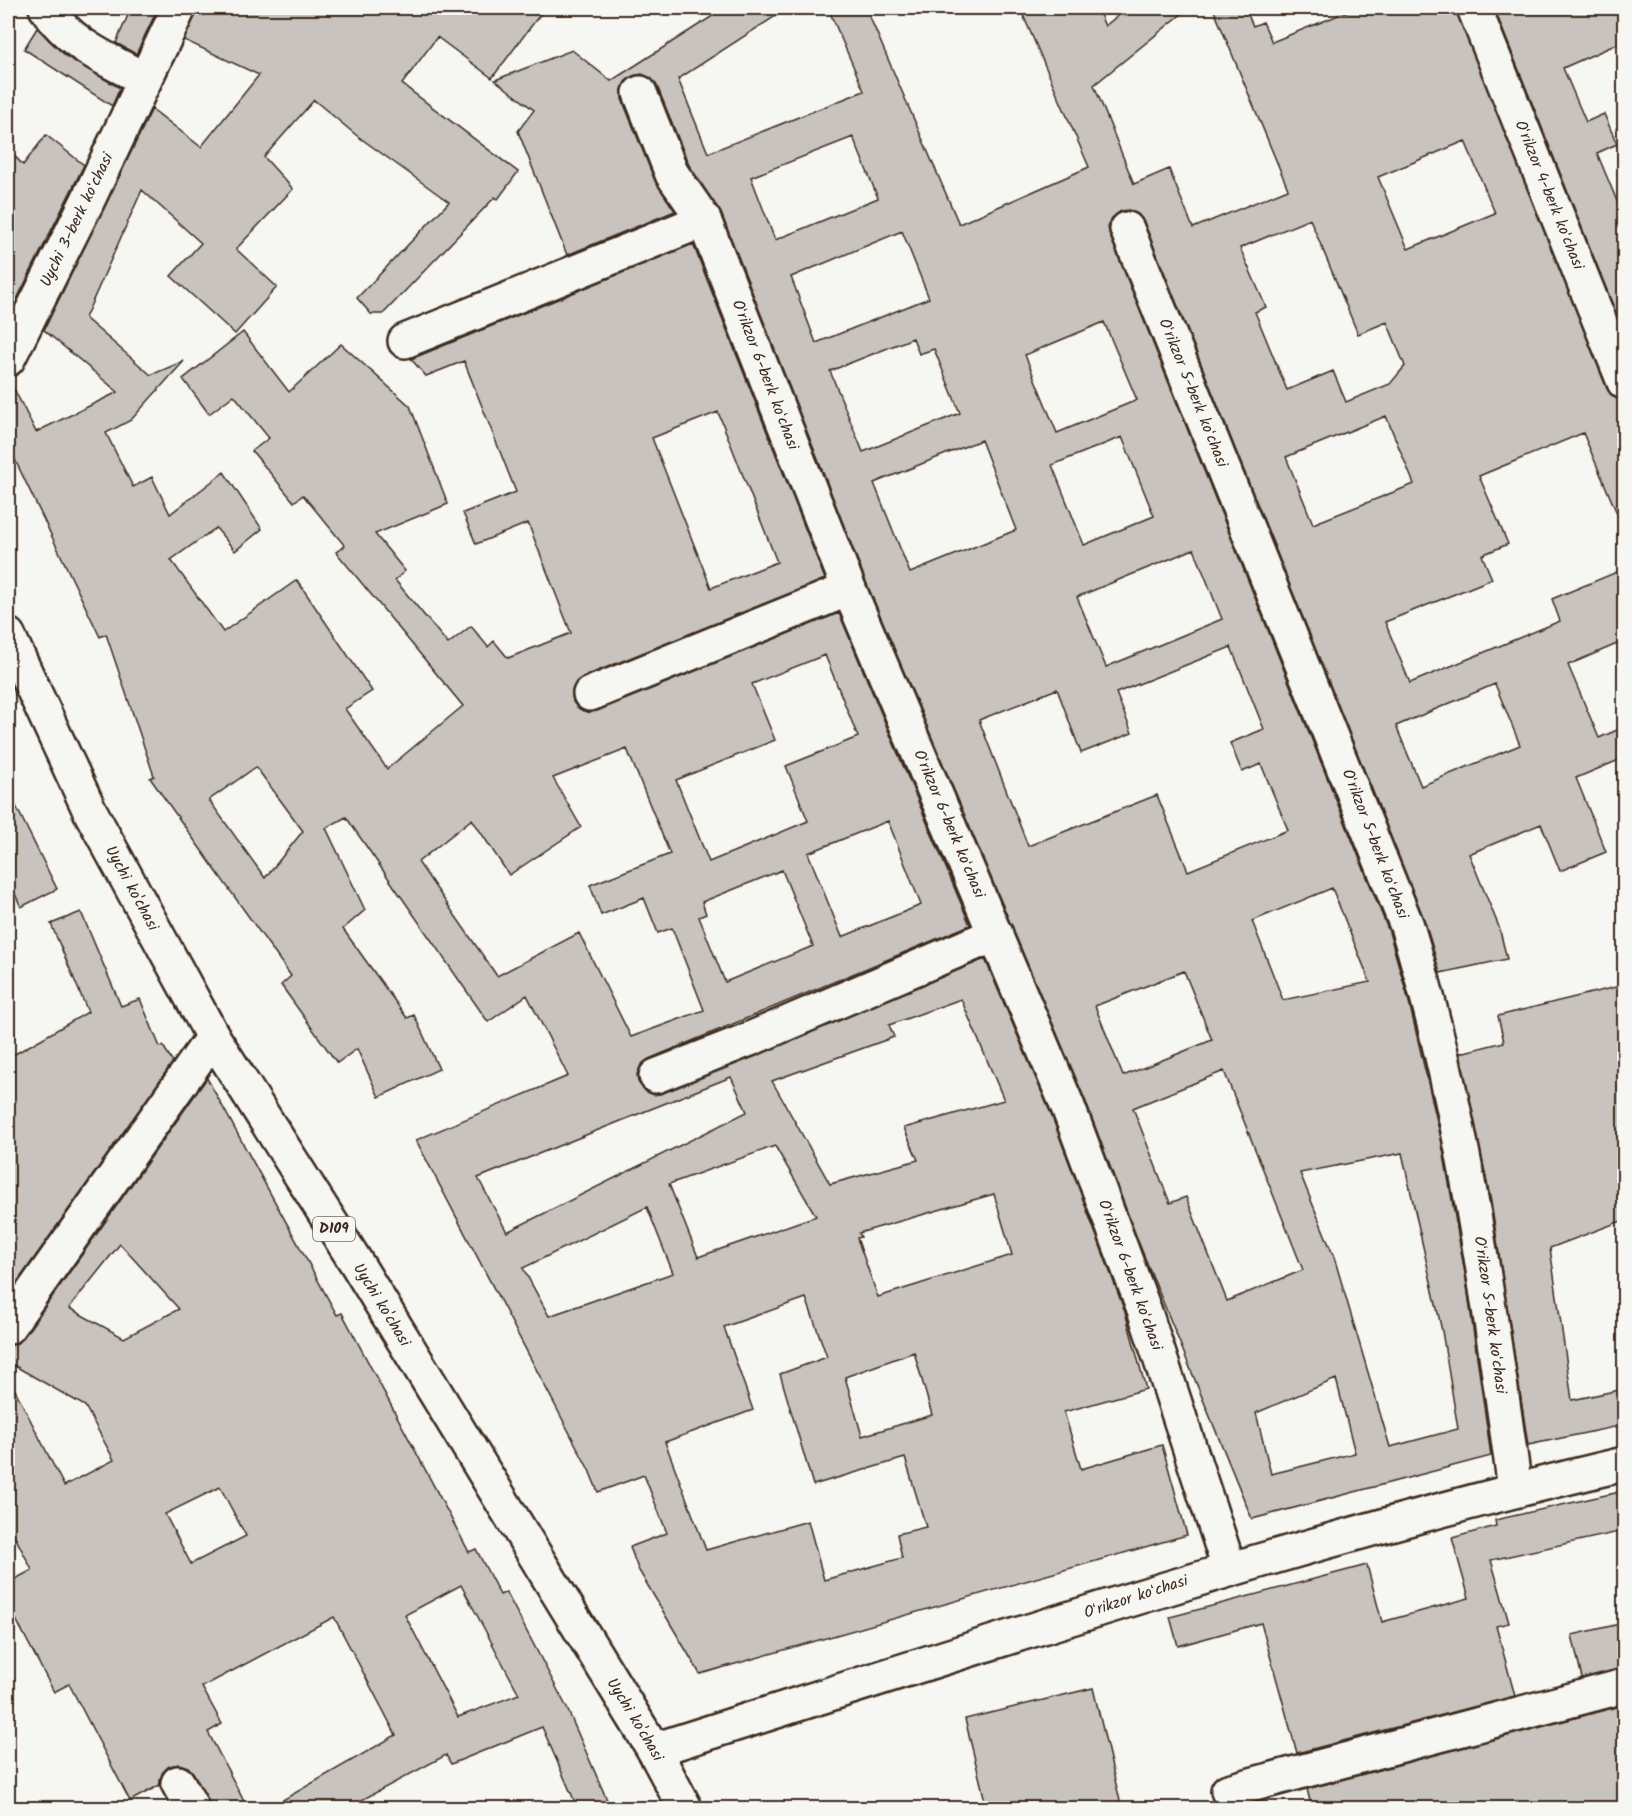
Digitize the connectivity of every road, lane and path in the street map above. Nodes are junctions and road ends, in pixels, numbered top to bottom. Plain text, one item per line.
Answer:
1 (46, 8) edge
2 (179, 8) edge
3 (1474, 8) edge
4 (144, 79) junction
5 (640, 93) dead end
6 (704, 220) junction
7 (1127, 229) dead end
8 (405, 341) dead end
9 (8, 359) edge
10 (1624, 382) edge
11 (849, 589) junction
12 (8, 635) edge
13 (590, 694) dead end
14 (996, 934) junction
15 (213, 1037) junction
16 (656, 1076) dead end
17 (8, 1327) edge
18 (1624, 1464) edge
19 (1515, 1490) junction
20 (1229, 1568) junction
21 (1624, 1686) edge
22 (654, 1750) junction
23 (1228, 1791) dead end
24 (686, 1809) edge

1 - 4 street
2 - 4 street, Uychi 3-berk koʻchasi
3 - 10 street, Oʻrikzor 4-berk koʻchasi
4 - 9 street, Uychi 3-berk koʻchasi
5 - 6 street, Oʻrikzor 6-berk koʻchasi
6 - 8 street
6 - 11 street, Oʻrikzor 6-berk koʻchasi
7 - 19 street, Oʻrikzor 5-berk koʻchasi
11 - 13 street
11 - 14 street, Oʻrikzor 6-berk koʻchasi
12 - 15 street, Uychi ko'chasi / D109
14 - 16 street
14 - 20 street, Oʻrikzor 6-berk koʻchasi
15 - 17 street
15 - 22 street, Uychi ko'chasi / D109
18 - 19 street, Oʻrikzor koʻchasi
19 - 20 street, Oʻrikzor koʻchasi
20 - 22 street, Oʻrikzor koʻchasi
21 - 23 street
22 - 24 street, Uychi ko'chasi / D109

